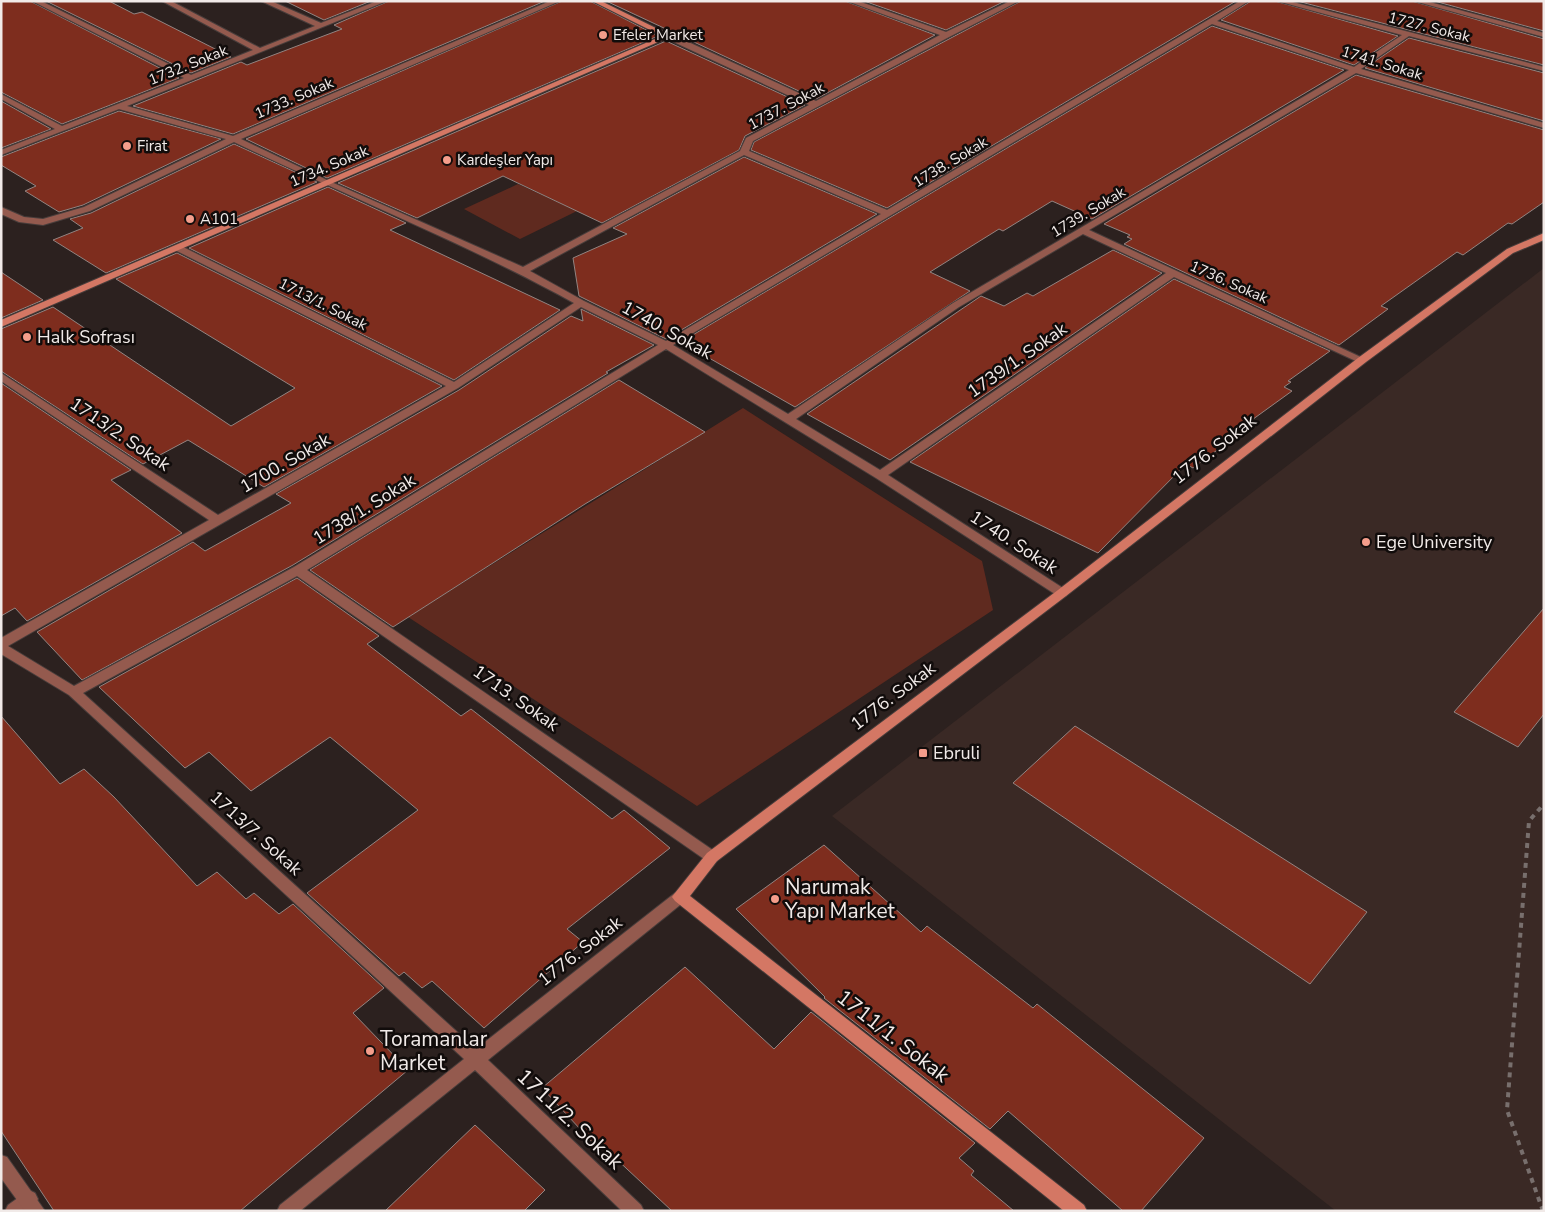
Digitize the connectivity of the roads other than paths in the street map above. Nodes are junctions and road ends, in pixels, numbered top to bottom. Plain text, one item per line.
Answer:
1 (35, 1) edge
2 (165, 1) edge
3 (264, 1) edge
4 (384, 1) edge
5 (557, 1) edge
6 (595, 1) edge
7 (850, 1) edge
8 (1016, 1) edge
9 (1246, 1) edge
10 (1280, 1) edge
11 (1417, 1) edge
12 (1212, 22) junction
13 (321, 26) junction
14 (1544, 34) edge
15 (946, 35) junction
16 (1406, 35) junction
17 (668, 36) junction
18 (260, 51) junction
19 (1544, 69) edge
20 (1355, 70) junction
21 (191, 78) junction
22 (1, 96) edge
23 (817, 105) junction
24 (121, 107) junction
25 (1544, 126) edge
26 (61, 129) junction
27 (234, 139) junction
28 (744, 152) junction
29 (1, 153) edge
30 (326, 183) junction
31 (1, 210) edge
32 (889, 214) junction
33 (1083, 232) junction
34 (1544, 236) edge
35 (178, 248) junction
36 (523, 271) junction
37 (1173, 274) junction
38 (581, 304) junction
39 (1, 324) edge
40 (666, 345) junction
41 (1362, 360) junction
42 (1, 376) edge
43 (454, 386) junction
44 (787, 420) junction
45 (880, 475) junction
46 (219, 521) junction
47 (298, 570) junction
48 (1062, 593) junction
49 (1, 644) edge
50 (1, 648) edge
51 (74, 692) junction
52 (712, 857) junction
53 (680, 897) junction
54 (475, 1059) junction
55 (1, 1163) edge
56 (32, 1205) edge
57 (14, 1211) edge
58 (286, 1211) edge
59 (635, 1211) edge
60 (1078, 1211) edge

1 - 21 street
2 - 18 street
3 - 13 street
4 - 13 street, 1732. Sokak
5 - 27 street, 1733. Sokak
6 - 17 street
7 - 15 street
8 - 15 street, 1737. Sokak
9 - 12 street, 1738. Sokak
10 - 16 street, 1727. Sokak
11 - 14 street
12 - 20 street, 1741. Sokak
12 - 32 street, 1738. Sokak
13 - 18 street, 1732. Sokak
15 - 23 street, 1737. Sokak
16 - 19 street, 1727. Sokak
16 - 20 street, 1739. Sokak
17 - 23 street
17 - 30 street, 1734. Sokak
18 - 21 street, 1732. Sokak
20 - 25 street, 1741. Sokak
20 - 33 street, 1739. Sokak
21 - 24 street, 1732. Sokak
22 - 26 street
23 - 28 street, 1737. Sokak
24 - 26 street, 1732. Sokak
24 - 27 street, 1740. Sokak
26 - 29 street, 1732. Sokak
27 - 30 street, 1740. Sokak
27 - 31 street, 1733. Sokak
28 - 32 street
28 - 36 street, 1737. Sokak
30 - 35 street, 1734. Sokak
30 - 36 street, 1740. Sokak
32 - 40 street, 1738. Sokak
33 - 37 street, 1736. Sokak
33 - 44 street, 1739. Sokak
34 - 41 street, 1776. Sokak
35 - 39 street, 1734. Sokak
35 - 43 street, 1713/1. Sokak
36 - 38 street, 1740. Sokak
37 - 41 street, 1736. Sokak
37 - 45 street, 1739/1. Sokak
38 - 40 street, 1740. Sokak
38 - 43 street, 1700. Sokak
40 - 44 street, 1740. Sokak
40 - 47 street, 1738/1. Sokak
41 - 48 street, 1776. Sokak
42 - 46 street, 1713/2. Sokak
43 - 46 street, 1700. Sokak
44 - 45 street, 1740. Sokak
45 - 48 street, 1740. Sokak
46 - 49 street, 1700. Sokak
47 - 51 street, 1738/1. Sokak
47 - 52 street, 1713. Sokak
48 - 52 street, 1776. Sokak
50 - 51 street, 1713/7. Sokak
51 - 54 street, 1713/7. Sokak
52 - 53 street, 1776. Sokak
53 - 54 street, 1776. Sokak
53 - 60 street, 1711/1. Sokak
54 - 58 street, 1776. Sokak
54 - 59 street, 1711/2. Sokak
55 - 56 street
56 - 57 street

